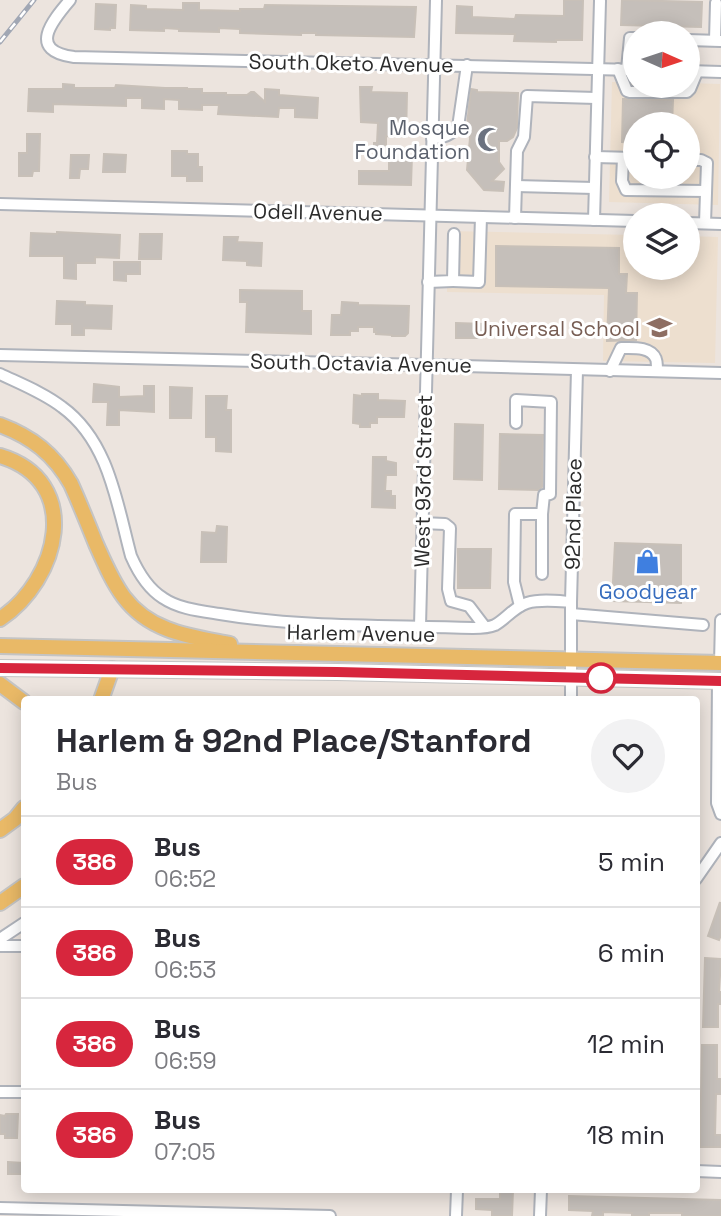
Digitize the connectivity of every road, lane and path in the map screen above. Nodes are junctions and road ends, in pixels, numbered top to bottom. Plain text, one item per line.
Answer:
1 (70, 0) edge
2 (436, 0) edge
3 (600, 1) edge
4 (716, 3) dead end
5 (700, 40) edge
6 (718, 41) edge
7 (435, 65) junction
8 (467, 65) junction
9 (597, 69) junction
10 (623, 69) edge
11 (700, 71) edge
12 (721, 72) edge
13 (596, 98) junction
14 (432, 138) junction
15 (595, 157) junction
16 (623, 158) joint
17 (700, 160) edge
18 (623, 183) edge
19 (516, 186) junction
20 (594, 188) junction
21 (626, 189) edge
22 (706, 191) junction
23 (0, 204) edge
24 (430, 215) junction
25 (481, 217) junction
26 (515, 218) junction
27 (594, 220) junction
28 (623, 221) edge
29 (700, 223) edge
30 (705, 223) junction
31 (721, 224) edge
32 (454, 234) dead end
33 (453, 281) junction
34 (428, 282) junction
35 (0, 355) edge
36 (426, 365) junction
37 (577, 370) junction
38 (610, 371) junction
39 (657, 371) junction
40 (721, 373) edge
41 (0, 374) edge
42 (551, 405) junction
43 (576, 405) junction
44 (516, 424) dead end
45 (0, 425) edge
46 (0, 456) edge
47 (542, 514) junction
48 (422, 523) junction
49 (541, 574) dead end
50 (571, 601) junction
51 (520, 606) junction
52 (570, 614) junction
53 (0, 619) edge
54 (721, 620) edge
55 (703, 625) dead end
56 (420, 626) junction
57 (485, 628) junction
58 (0, 646) edge
59 (269, 652) junction
60 (571, 659) junction
61 (720, 663) edge
62 (0, 668) edge
63 (111, 668) junction
64 (572, 678) junction
65 (720, 681) edge
66 (0, 684) edge
67 (102, 696) edge
68 (570, 696) edge
69 (21, 700) edge
70 (720, 705) edge
71 (719, 748) edge
72 (21, 812) edge
73 (721, 814) edge
74 (0, 830) edge
75 (721, 843) edge
76 (700, 873) edge
77 (21, 888) edge
78 (0, 903) edge
79 (21, 925) edge
80 (0, 939) edge
81 (0, 946) edge
82 (21, 946) edge
83 (0, 1092) edge
84 (21, 1092) edge
85 (700, 1171) edge
86 (721, 1172) edge
87 (457, 1193) edge
88 (541, 1193) edge
89 (0, 1208) edge
90 (159, 1214) edge
91 (330, 1216) edge
92 (456, 1216) edge
93 (540, 1216) edge

1 - 7 street, South Oketo Avenue
2 - 7 street, West 93rd Street
3 - 9 street
4 - 6 street
5 - 6 street
7 - 8 street, South Oketo Avenue
7 - 14 street, West 93rd Street
8 - 9 street, South Oketo Avenue
8 - 14 street
9 - 10 street, South Oketo Avenue
9 - 13 street
11 - 12 street
13 - 15 street
13 - 19 street
14 - 24 street, West 93rd Street
15 - 16 street
15 - 20 street
16 - 18 street
17 - 22 street
19 - 20 street
19 - 26 street
20 - 27 street
21 - 22 street
22 - 30 street
23 - 24 street, Odell Avenue
24 - 25 street, Odell Avenue
24 - 34 street, West 93rd Street
25 - 26 street, Odell Avenue
25 - 33 street
26 - 27 street, Odell Avenue
27 - 28 street, Odell Avenue
29 - 30 street
30 - 31 street
32 - 33 street
33 - 34 street
34 - 36 street, West 93rd Street
35 - 36 street, South Octavia Avenue
36 - 37 street, South Octavia Avenue
36 - 48 street, West 93rd Street
37 - 38 street, South Octavia Avenue
37 - 43 street, 92nd Place
38 - 39 street, South Octavia Avenue
38 - 39 street
39 - 40 street, South Octavia Avenue
41 - 56 street
42 - 43 street
42 - 44 street
42 - 47 street
43 - 50 street, 92nd Place
45 - 59 main road
46 - 53 main road
47 - 49 street
47 - 51 street
48 - 56 street, West 93rd Street
48 - 57 street
50 - 51 street
50 - 52 street, 92nd Place
51 - 57 street
52 - 55 street
52 - 60 street, 92nd Place
54 - 61 street
56 - 57 street
58 - 59 main road, Harlem Avenue
59 - 60 main road, Harlem Avenue
60 - 61 main road, Harlem Avenue
60 - 64 street, 92nd Place
62 - 63 main road, Harlem Avenue
63 - 64 main road, Harlem Avenue
63 - 67 main road
64 - 65 main road, Harlem Avenue
64 - 68 street, 92nd Place
65 - 70 street
66 - 69 main road
70 - 71 street
71 - 73 street
72 - 74 main road
75 - 76 street
77 - 78 main road
79 - 80 street
81 - 82 street
83 - 84 street
85 - 86 street
87 - 92 street
88 - 93 street
89 - 90 street
90 - 91 street

